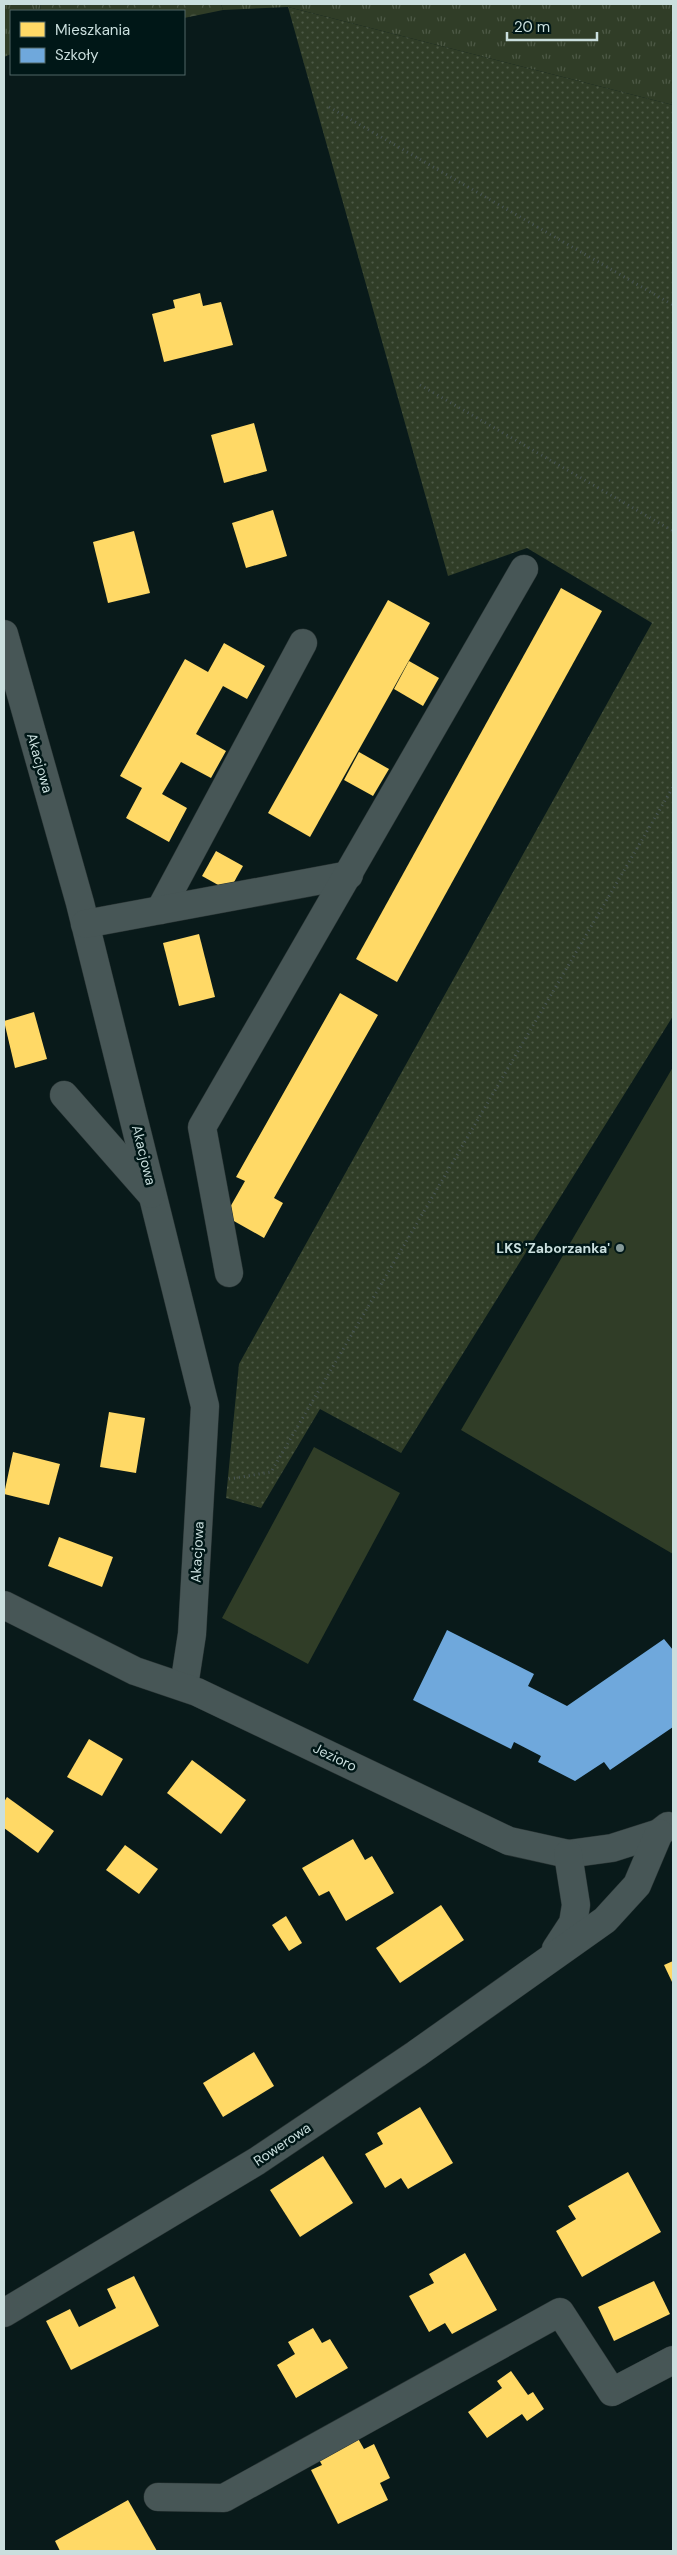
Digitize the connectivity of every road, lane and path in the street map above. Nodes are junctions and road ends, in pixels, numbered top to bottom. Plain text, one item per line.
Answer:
1 (329, 107) dead end
2 (673, 306) edge
3 (420, 385) dead end
4 (673, 531) edge
5 (524, 569) dead end
6 (4, 634) edge
7 (304, 643) dead end
8 (673, 787) edge
9 (349, 875) junction
10 (160, 910) junction
11 (85, 924) junction
12 (64, 1095) dead end
13 (155, 1198) junction
14 (229, 1273) dead end
15 (201, 1478) junction
16 (4, 1605) edge
17 (184, 1686) junction
18 (666, 1828) edge
19 (568, 1854) junction
20 (550, 1959) junction
21 (4, 2313) edge
22 (673, 2360) edge
23 (158, 2497) dead end

1 - 2 path
3 - 4 path
5 - 9 street
6 - 11 street, Akacjowa
7 - 10 street
8 - 15 path
9 - 10 street
9 - 14 street
10 - 11 street
11 - 13 street, Akacjowa
12 - 13 street
13 - 15 street, Akacjowa
15 - 17 street, Akacjowa
16 - 17 street, Jezioro
17 - 19 street, Jezioro
18 - 19 street, Jezioro
18 - 20 street, Rowerowa
19 - 20 street, Rowerowa
20 - 21 street, Rowerowa
22 - 23 street

